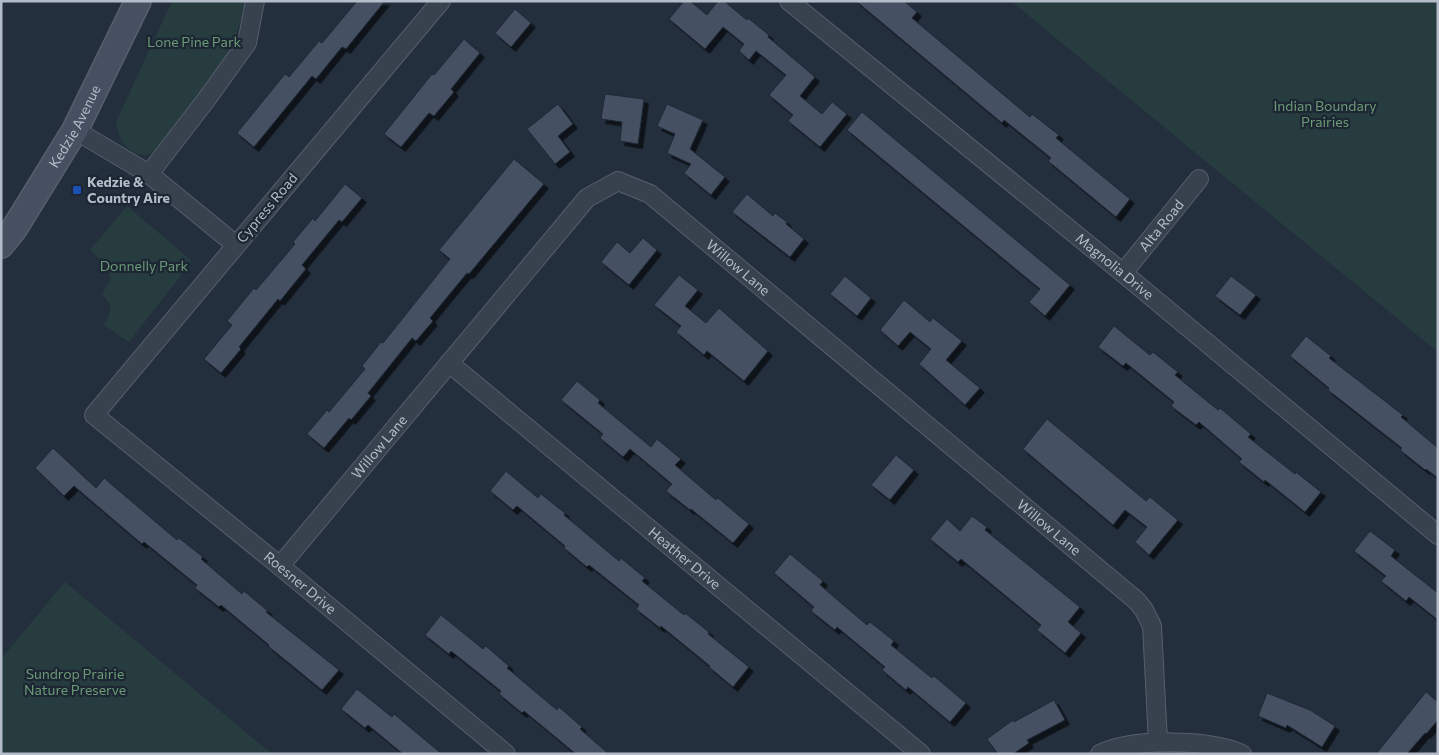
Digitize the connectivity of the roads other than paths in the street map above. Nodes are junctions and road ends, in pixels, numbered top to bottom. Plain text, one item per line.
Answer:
1 (138, 1) edge
2 (254, 1) edge
3 (441, 1) edge
4 (789, 1) edge
5 (75, 130) junction
6 (149, 174) junction
7 (1200, 178) dead end
8 (1, 245) edge
9 (236, 245) junction
10 (1123, 273) junction
11 (450, 362) junction
12 (94, 415) joint
13 (1438, 535) edge
14 (280, 566) junction
15 (1158, 742) junction
16 (506, 754) edge
17 (921, 754) edge
18 (1100, 754) edge
19 (1242, 754) edge

1 - 5 main road, Kedzie Avenue
2 - 6 street
3 - 9 street, Cypress Road
4 - 10 street, Magnolia Drive
5 - 6 street
5 - 8 main road, Kedzie Avenue
6 - 9 street
7 - 10 street, Alta Road
9 - 12 street, Cypress Road
10 - 13 street, Magnolia Drive
11 - 14 street, Willow Lane
11 - 15 street, Willow Lane
11 - 17 street, Heather Drive
12 - 14 street, Roesner Drive
14 - 16 street, Roesner Drive
15 - 18 street
15 - 19 street

